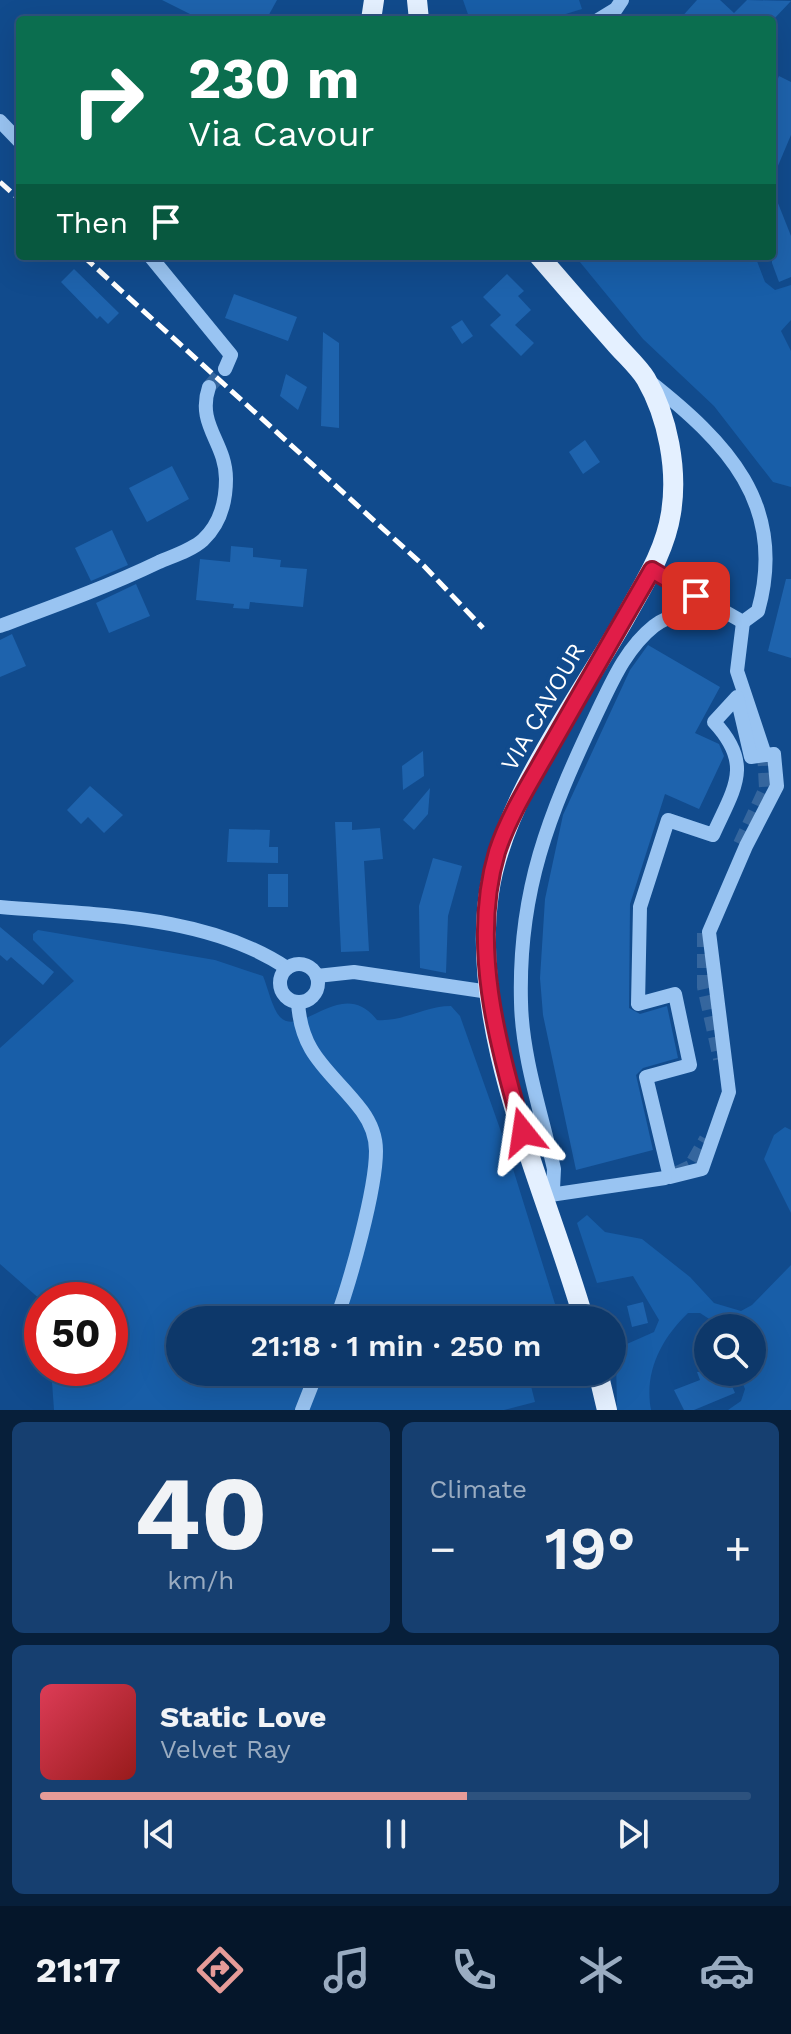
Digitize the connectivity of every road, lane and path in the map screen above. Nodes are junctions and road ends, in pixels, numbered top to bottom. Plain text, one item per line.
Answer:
1 (622, 0) edge
2 (605, 16) edge
3 (0, 121) edge
4 (16, 138) edge
5 (153, 260) edge
6 (543, 260) edge
7 (225, 369) dead end
8 (645, 377) junction
9 (209, 387) tunnel mouth
10 (652, 570) junction
11 (718, 609) junction
12 (743, 622) junction
13 (0, 626) edge
14 (764, 752) tunnel mouth
15 (0, 907) edge
16 (287, 968) junction
17 (317, 976) junction
18 (489, 992) junction
19 (298, 1002) junction
20 (638, 1004) joint
21 (665, 1178) tunnel mouth
22 (547, 1200) junction
23 (340, 1306) edge
24 (580, 1306) edge
25 (311, 1386) edge
26 (601, 1386) edge
27 (302, 1410) edge
28 (607, 1410) edge

1 - 2 street
3 - 4 street
5 - 7 street
6 - 8 main road, VIA CAVOUR
8 - 10 main road, VIA CAVOUR
8 - 12 street, VIA CAVOUR
9 - 13 street
10 - 11 street
10 - 18 main road, VIA CAVOUR
11 - 12 street
11 - 22 street, VIA CAVOUR
12 - 14 street
15 - 16 street
16 - 17 street
16 - 19 street
17 - 18 street
17 - 19 street
18 - 22 main road, VIA CAVOUR
19 - 23 street
20 - 20 street
21 - 22 street
22 - 24 main road, VIA CAVOUR
25 - 27 street
26 - 28 main road

